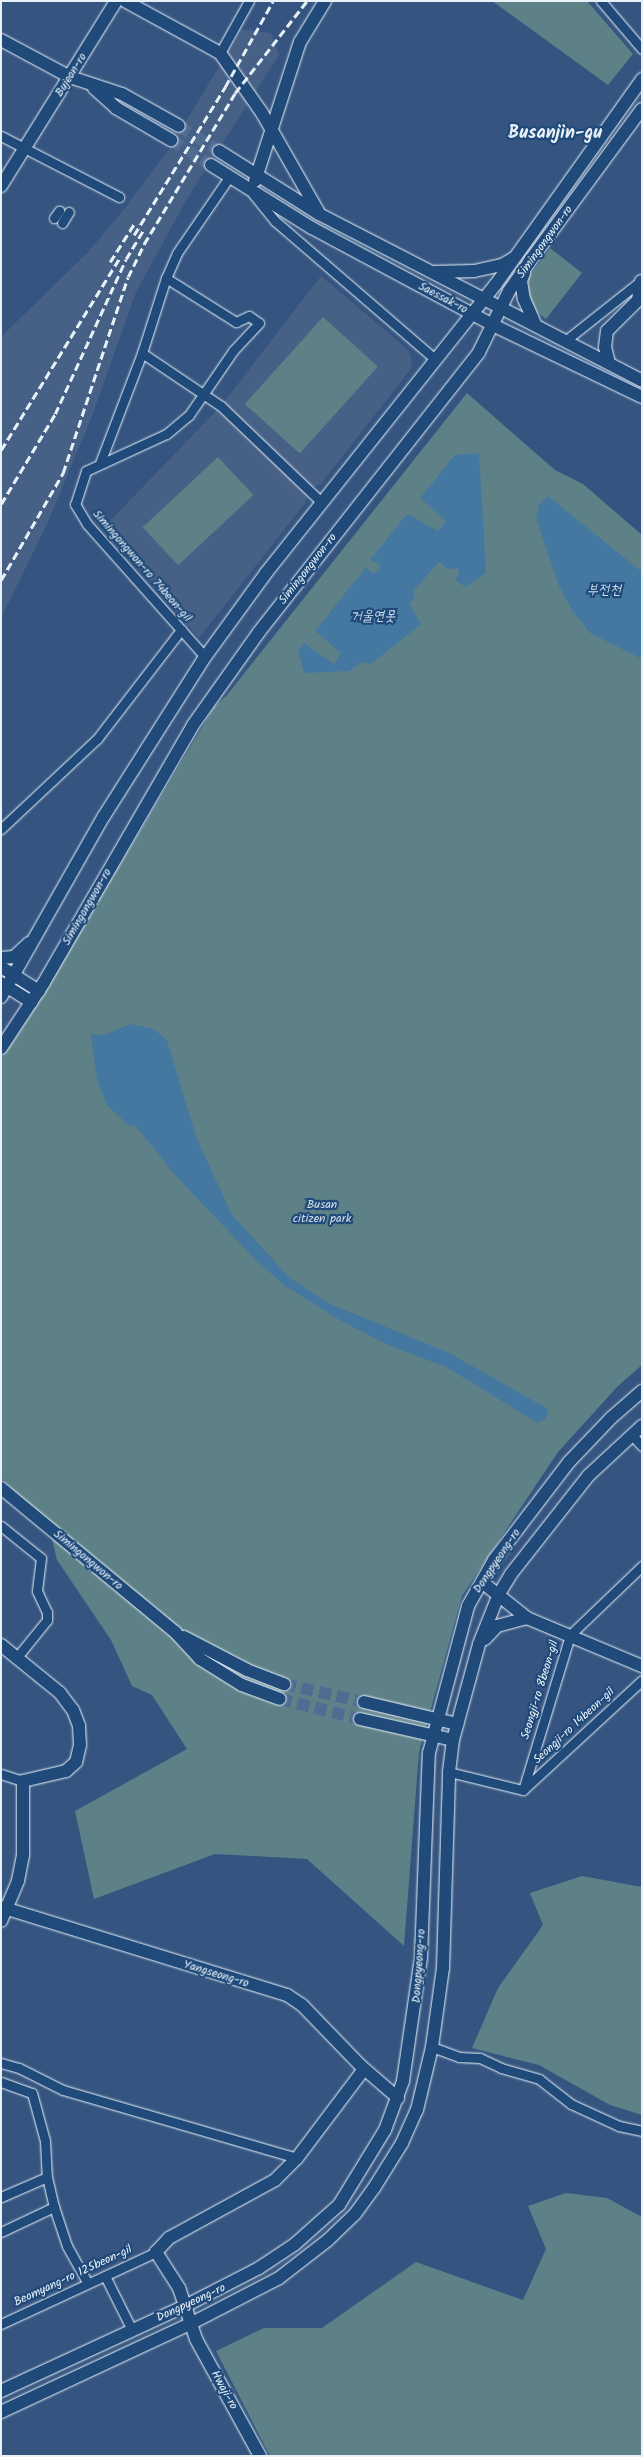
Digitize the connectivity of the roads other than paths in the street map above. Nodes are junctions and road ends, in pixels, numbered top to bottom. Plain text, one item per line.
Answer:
1 (116, 1) edge
2 (125, 1) edge
3 (249, 1) edge
4 (325, 1) edge
5 (601, 1) edge
6 (1, 40) edge
7 (642, 49) edge
8 (220, 53) junction
9 (70, 77) junction
10 (642, 79) edge
11 (92, 86) junction
12 (642, 109) edge
13 (179, 126) tunnel mouth
14 (271, 130) junction
15 (1, 136) edge
16 (171, 140) tunnel mouth
17 (25, 149) junction
18 (219, 152) tunnel mouth
19 (211, 165) tunnel mouth
20 (258, 175) junction
21 (230, 176) junction
22 (1, 186) edge
23 (250, 190) junction
24 (119, 198) dead end
25 (69, 212) dead end
26 (319, 214) junction
27 (58, 217) dead end
28 (516, 256) junction
29 (529, 262) junction
30 (428, 272) junction
31 (166, 278) junction
32 (641, 280) edge
33 (482, 300) junction
34 (502, 308) junction
35 (471, 313) junction
36 (535, 324) junction
37 (495, 326) junction
38 (565, 341) junction
39 (142, 354) junction
40 (435, 359) junction
41 (609, 363) junction
42 (642, 381) edge
43 (612, 382) junction
44 (203, 393) junction
45 (642, 397) edge
46 (642, 402) edge
47 (100, 463) junction
48 (322, 503) junction
49 (181, 630) junction
50 (205, 657) junction
51 (1, 829) edge
52 (40, 933) junction
53 (1, 958) edge
54 (1, 968) edge
55 (6, 986) edge
56 (39, 991) junction
57 (32, 1002) junction
58 (1, 1048) edge
59 (642, 1391) edge
60 (642, 1426) edge
61 (632, 1435) junction
62 (642, 1446) edge
63 (1, 1488) edge
64 (1, 1526) edge
65 (642, 1566) edge
66 (482, 1582) junction
67 (499, 1594) junction
68 (527, 1618) junction
69 (175, 1632) junction
70 (570, 1635) junction
71 (480, 1644) junction
72 (1, 1645) edge
73 (18, 1658) junction
74 (642, 1666) edge
75 (642, 1680) edge
76 (284, 1684) tunnel mouth
77 (280, 1699) tunnel mouth
78 (364, 1702) tunnel mouth
79 (360, 1719) tunnel mouth
80 (435, 1719) junction
81 (457, 1724) junction
82 (431, 1735) junction
83 (453, 1740) junction
84 (448, 1772) junction
85 (1, 1774) edge
86 (23, 1781) junction
87 (523, 1790) junction
88 (3, 1912) edge
89 (432, 2047) junction
90 (1, 2063) edge
91 (364, 2069) junction
92 (38, 2078) junction
93 (1, 2082) edge
94 (32, 2093) junction
95 (398, 2098) junction
96 (642, 2131) edge
97 (297, 2158) junction
98 (47, 2177) junction
99 (1, 2197) edge
100 (54, 2208) junction
101 (1, 2232) edge
102 (156, 2252) junction
103 (105, 2276) junction
104 (87, 2282) junction
105 (187, 2305) junction
106 (1, 2324) edge
107 (190, 2324) junction
108 (132, 2330) junction
109 (1, 2391) edge
110 (1, 2412) edge
111 (260, 2456) edge

1 - 9 main road, Bujeon-ro
2 - 8 main road
3 - 8 street
4 - 14 main road
5 - 7 street
6 - 9 main road
8 - 14 main road
9 - 11 main road
9 - 17 main road, Bujeon-ro
10 - 28 main road, Simingongwon-ro
11 - 13 main road
11 - 16 main road
12 - 29 main road, Simingongwon-ro
14 - 20 main road
14 - 26 main road
15 - 17 street
17 - 22 main road, Bujeon-ro
17 - 24 street
18 - 20 main road, Saessak-ro
19 - 21 main road, Saessak-ro
20 - 23 main road
20 - 26 main road, Saessak-ro
21 - 23 main road, Saessak-ro
21 - 31 street
23 - 35 main road, Saessak-ro
23 - 40 street, Saessak-ro
25 - 27 street
26 - 30 main road, Saessak-ro
28 - 30 main road
28 - 33 main road, Simingongwon-ro
29 - 34 main road, Simingongwon-ro
29 - 36 main road
30 - 33 main road, Saessak-ro
31 - 39 street
31 - 44 street, Simingongwon-ro 74beon-gil
32 - 38 street
32 - 41 main road
33 - 34 main road, Saessak-ro
33 - 35 main road, Simingongwon-ro
34 - 36 main road, Saessak-ro
34 - 37 main road, Simingongwon-ro
35 - 37 main road, Saessak-ro
35 - 40 main road, Simingongwon-ro
36 - 38 main road, Saessak-ro
37 - 43 main road, Saessak-ro
37 - 56 main road, Simingongwon-ro
38 - 41 main road, Saessak-ro
39 - 44 street
39 - 47 street
40 - 48 main road, Simingongwon-ro
41 - 42 main road, Saessak-ro
43 - 45 main road, Saessak-ro
43 - 46 main road
44 - 47 street, Simingongwon-ro 74beon-gil
44 - 48 street
47 - 49 street, Simingongwon-ro 74beon-gil
48 - 50 main road, Simingongwon-ro
49 - 50 street, Simingongwon-ro 74beon-gil
49 - 51 street
50 - 52 main road, Simingongwon-ro
52 - 53 main road
52 - 55 main road, Simingongwon-ro
54 - 55 main road
55 - 56 main road
55 - 57 main road
56 - 57 main road, Simingongwon-ro
57 - 58 main road, Simingongwon-ro
59 - 66 main road, Dongpyeong-ro
60 - 61 main road, Dongpyeong-ro
61 - 62 street
61 - 67 main road, Dongpyeong-ro
63 - 69 main road, Simingongwon-ro
64 - 73 street
65 - 70 street, Seongji-ro 8beon-gil
66 - 67 main road
66 - 80 main road, Dongpyeong-ro
67 - 68 main road
67 - 71 main road, Dongpyeong-ro
68 - 70 main road
68 - 71 main road
69 - 76 main road, Simingongwon-ro
69 - 77 main road, Simingongwon-ro
70 - 74 main road
70 - 87 street, Seongji-ro 8beon-gil
71 - 81 main road, Dongpyeong-ro
72 - 73 main road
73 - 86 main road
75 - 87 street, Seongji-ro 14beon-gil
78 - 80 main road
79 - 82 main road
80 - 81 main road
80 - 82 main road, Dongpyeong-ro
81 - 83 main road, Dongpyeong-ro
82 - 83 main road
82 - 95 main road, Dongpyeong-ro
83 - 84 main road, Dongpyeong-ro
84 - 87 street
84 - 89 main road, Dongpyeong-ro
85 - 86 street
86 - 88 main road
88 - 91 main road, Yangseong-ro
89 - 96 street
89 - 107 main road, Dongpyeong-ro
90 - 92 street
91 - 95 main road, Yangseong-ro
91 - 97 main road
92 - 94 street
92 - 97 street
93 - 94 street
94 - 98 street
95 - 105 main road, Dongpyeong-ro
97 - 102 main road
98 - 99 street
98 - 100 street
100 - 101 street
100 - 104 street
102 - 103 street, Beomyang-ro 125beon-gil
102 - 105 main road, Hwaji-ro
103 - 104 street, Beomyang-ro 125beon-gil
103 - 108 street
104 - 106 street, Beomyang-ro 125beon-gil
105 - 107 main road, Hwaji-ro
105 - 108 main road, Dongpyeong-ro
107 - 110 main road, Dongpyeong-ro
107 - 111 main road, Hwaji-ro
108 - 109 main road, Dongpyeong-ro

